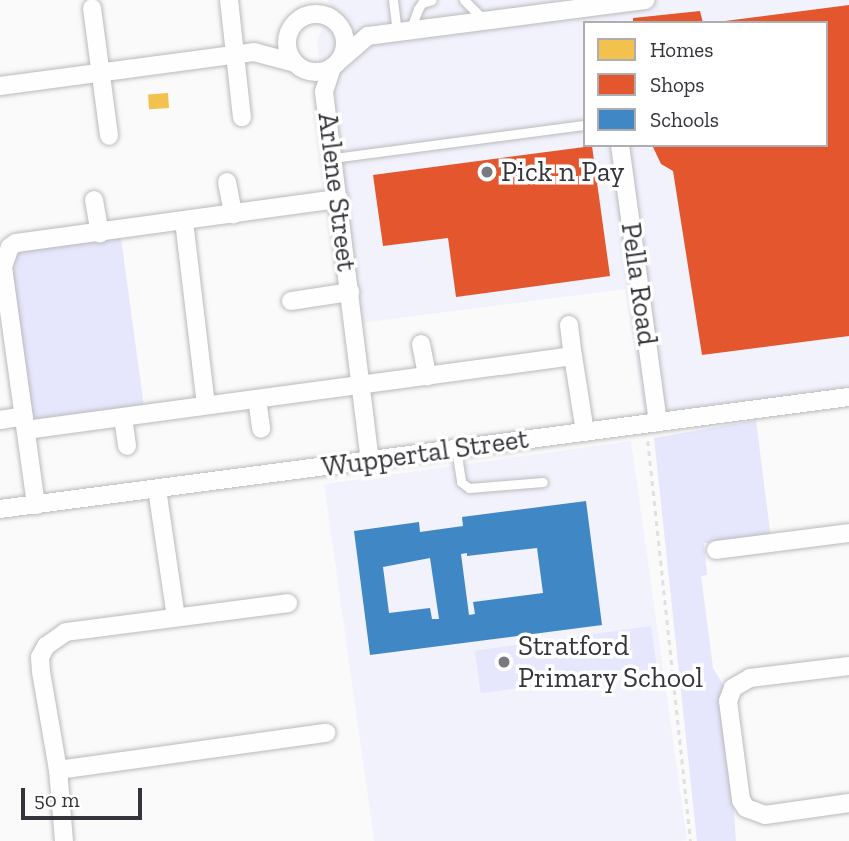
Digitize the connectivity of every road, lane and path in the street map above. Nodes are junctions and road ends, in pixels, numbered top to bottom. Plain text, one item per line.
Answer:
1 (229, 0) edge
2 (312, 0) edge
3 (317, 0) edge
4 (393, 0) edge
5 (432, 0) edge
6 (464, 0) edge
7 (646, 0) edge
8 (556, 6) edge
9 (92, 8) dead end
10 (605, 14) edge
11 (484, 20) junction
12 (294, 24) junction
13 (338, 24) junction
14 (404, 32) junction
15 (368, 36) junction
16 (254, 52) junction
17 (235, 54) junction
18 (336, 64) junction
19 (299, 66) junction
20 (101, 72) junction
21 (0, 86) edge
22 (324, 92) junction
23 (242, 117) dead end
24 (583, 125) edge
25 (109, 136) dead end
26 (621, 147) edge
27 (333, 158) junction
28 (227, 182) dead end
29 (339, 199) junction
30 (94, 200) dead end
31 (233, 214) junction
32 (184, 221) junction
33 (100, 233) junction
34 (3, 252) edge
35 (350, 292) junction
36 (291, 301) dead end
37 (569, 326) dead end
38 (421, 344) dead end
39 (573, 356) junction
40 (427, 376) junction
41 (361, 384) junction
42 (849, 397) edge
43 (257, 399) junction
44 (206, 405) junction
45 (123, 417) junction
46 (0, 420) edge
47 (25, 423) junction
48 (652, 423) junction
49 (261, 429) dead end
50 (585, 432) junction
51 (127, 446) dead end
52 (456, 449) junction
53 (370, 460) junction
54 (543, 482) dead end
55 (158, 489) junction
56 (36, 505) junction
57 (0, 509) edge
58 (849, 533) edge
59 (716, 550) dead end
60 (288, 603) dead end
61 (176, 617) junction
62 (849, 666) edge
63 (326, 733) dead end
64 (58, 770) junction
65 (849, 803) edge
66 (64, 841) edge
67 (691, 841) edge

1 - 17 street
2 - 12 street
3 - 13 street
4 - 14 lane
5 - 14 lane
6 - 11 lane
7 - 10 street
8 - 10 street
8 - 11 street
9 - 20 street
11 - 14 street
12 - 13 street
12 - 16 street
12 - 19 street
13 - 15 street
13 - 18 street
14 - 15 street
15 - 18 street
16 - 17 street
16 - 19 street
17 - 20 street
17 - 23 street
18 - 19 street
18 - 22 street, Arlene Street
19 - 22 street, Arlene Street
20 - 21 street
20 - 25 street
22 - 27 street, Arlene Street
24 - 27 lane
26 - 48 street, Pella Road
27 - 29 street, Arlene Street
28 - 31 street
29 - 31 street
29 - 35 street, Arlene Street
30 - 33 street
31 - 32 street
32 - 33 street
32 - 44 street
33 - 34 street
34 - 47 street
35 - 36 street, Arlene Street
35 - 41 street, Arlene Street
37 - 39 street
38 - 40 street
39 - 40 street
39 - 50 street
40 - 41 street
41 - 43 street
41 - 53 street, Arlene Street
42 - 48 street, Wuppertal Street
43 - 44 street
43 - 49 street
44 - 45 street
45 - 47 street
45 - 51 street
46 - 47 street
47 - 56 street
48 - 50 street, Wuppertal Street
48 - 67 path
50 - 52 street, Wuppertal Street
52 - 53 street, Wuppertal Street
52 - 54 lane
53 - 55 street, Wuppertal Street
55 - 56 street, Wuppertal Street
55 - 61 street
56 - 57 street, Wuppertal Street
58 - 59 street
60 - 61 street
61 - 64 street
62 - 65 street
63 - 64 street
64 - 66 street

